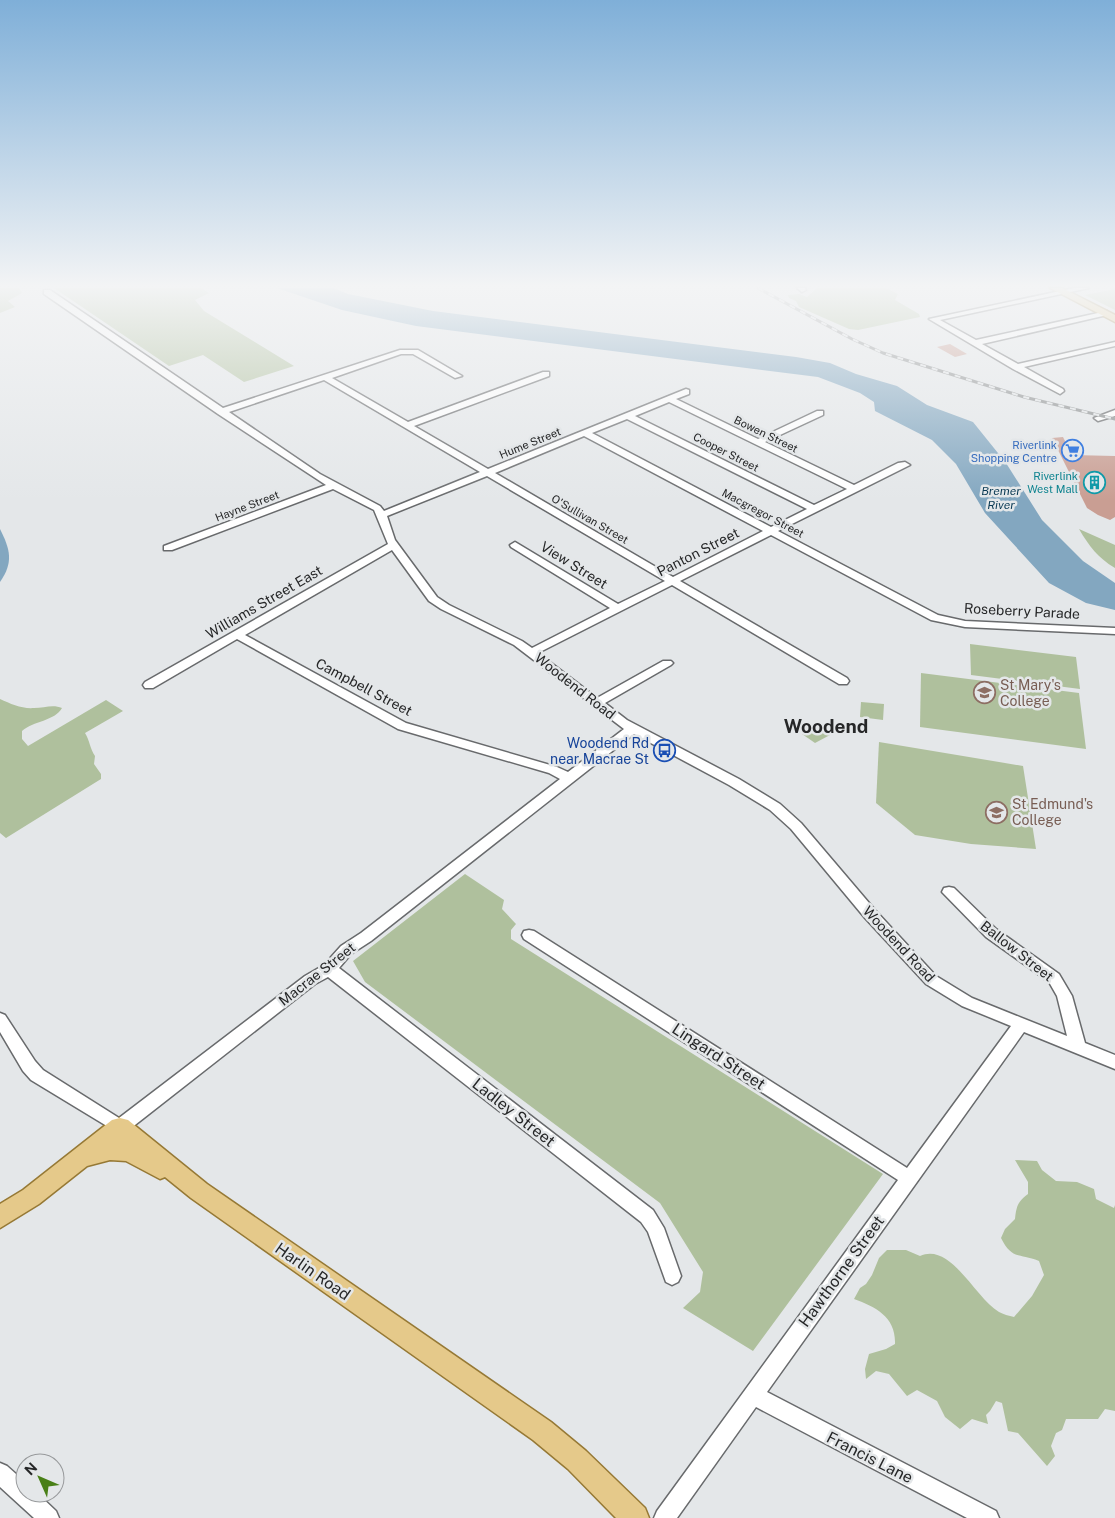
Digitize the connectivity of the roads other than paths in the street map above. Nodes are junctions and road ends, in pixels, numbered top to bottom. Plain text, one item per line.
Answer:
1 (144, 359) edge
2 (379, 359) edge
3 (426, 359) edge
4 (1001, 359) edge
5 (1054, 359) edge
6 (1016, 368) junction
7 (546, 374) dead end
8 (458, 376) dead end
9 (325, 377) junction
10 (1060, 390) dead end
11 (686, 392) dead end
12 (669, 399) junction
13 (221, 412) junction
14 (820, 413) dead end
15 (628, 416) junction
16 (1114, 417) edge
17 (1098, 418) dead end
18 (408, 425) junction
19 (585, 433) junction
20 (758, 442) junction
21 (905, 466) dead end
22 (487, 473) junction
23 (334, 485) junction
24 (854, 489) junction
25 (814, 509) junction
26 (382, 515) junction
27 (771, 531) junction
28 (393, 545) junction
29 (515, 545) dead end
30 (168, 548) dead end
31 (673, 581) junction
32 (618, 609) junction
33 (929, 615) joint
34 (1115, 631) edge
35 (237, 635) junction
36 (532, 652) junction
37 (668, 663) dead end
38 (843, 681) dead end
39 (149, 685) dead end
40 (596, 703) junction
41 (632, 728) junction
42 (569, 778) junction
43 (949, 892) dead end
44 (529, 935) dead end
45 (329, 969) junction
46 (0, 1019) edge
47 (1021, 1024) junction
48 (1078, 1047) junction
49 (1115, 1062) edge
50 (120, 1127) junction
51 (74, 1162) junction
52 (908, 1178) junction
53 (199, 1191) junction
54 (0, 1217) edge
55 (672, 1276) dead end
56 (752, 1395) junction
57 (0, 1472) edge
58 (49, 1518) edge
59 (635, 1518) edge
60 (664, 1518) edge
61 (989, 1518) edge

1 - 13 street
2 - 9 street
3 - 8 street
4 - 6 street
5 - 6 street
6 - 10 street
7 - 18 street
9 - 13 street
9 - 18 street, O'Sullivan Street
11 - 12 street, Hume Street
12 - 15 street, Hume Street
12 - 20 street, Bowen Street
13 - 23 street
14 - 20 street
15 - 19 street, Hume Street
15 - 25 street, Cooper Street
16 - 17 street
18 - 22 street, O'Sullivan Street
19 - 22 street, Hume Street
19 - 27 street, Macgregor Street
20 - 24 street, Bowen Street
21 - 24 street, Panton Street
22 - 26 street, Hume Street
22 - 31 street, O'Sullivan Street
23 - 26 street
23 - 30 street, Hayne Street
24 - 25 street, Panton Street
25 - 27 street, Panton Street
26 - 28 street, Woodend Road
27 - 31 street, Panton Street
27 - 33 street, Macgregor Street
28 - 35 street, Williams Street East
28 - 36 street, Woodend Road
29 - 32 street, View Street
31 - 32 street, Panton Street
31 - 38 street, O'Sullivan Street
32 - 36 street, Panton Street
33 - 34 street, Roseberry Parade
35 - 39 street, Williams Street East
35 - 42 street, Campbell Street
36 - 40 street, Woodend Road
37 - 40 street
40 - 41 street, Woodend Road
41 - 42 street, Macrae Street
41 - 47 street, Woodend Road
42 - 45 street, Macrae Street
43 - 48 street, Ballow Street
44 - 52 street, Lingard Street
45 - 50 street, Macrae Street
45 - 55 street, Ladley Street
46 - 50 street, Harlin Road
47 - 48 street, Woodend Road
47 - 52 street, Hawthorne Street
48 - 49 street, Woodend Road
50 - 51 main road, Macrae Street
50 - 53 main road, Harlin Road
51 - 53 main road
51 - 54 main road, Macrae Street
52 - 56 street, Hawthorne Street
53 - 59 main road, Harlin Road
56 - 60 street, Hawthorne Street
56 - 61 street, Francis Lane
57 - 58 street

